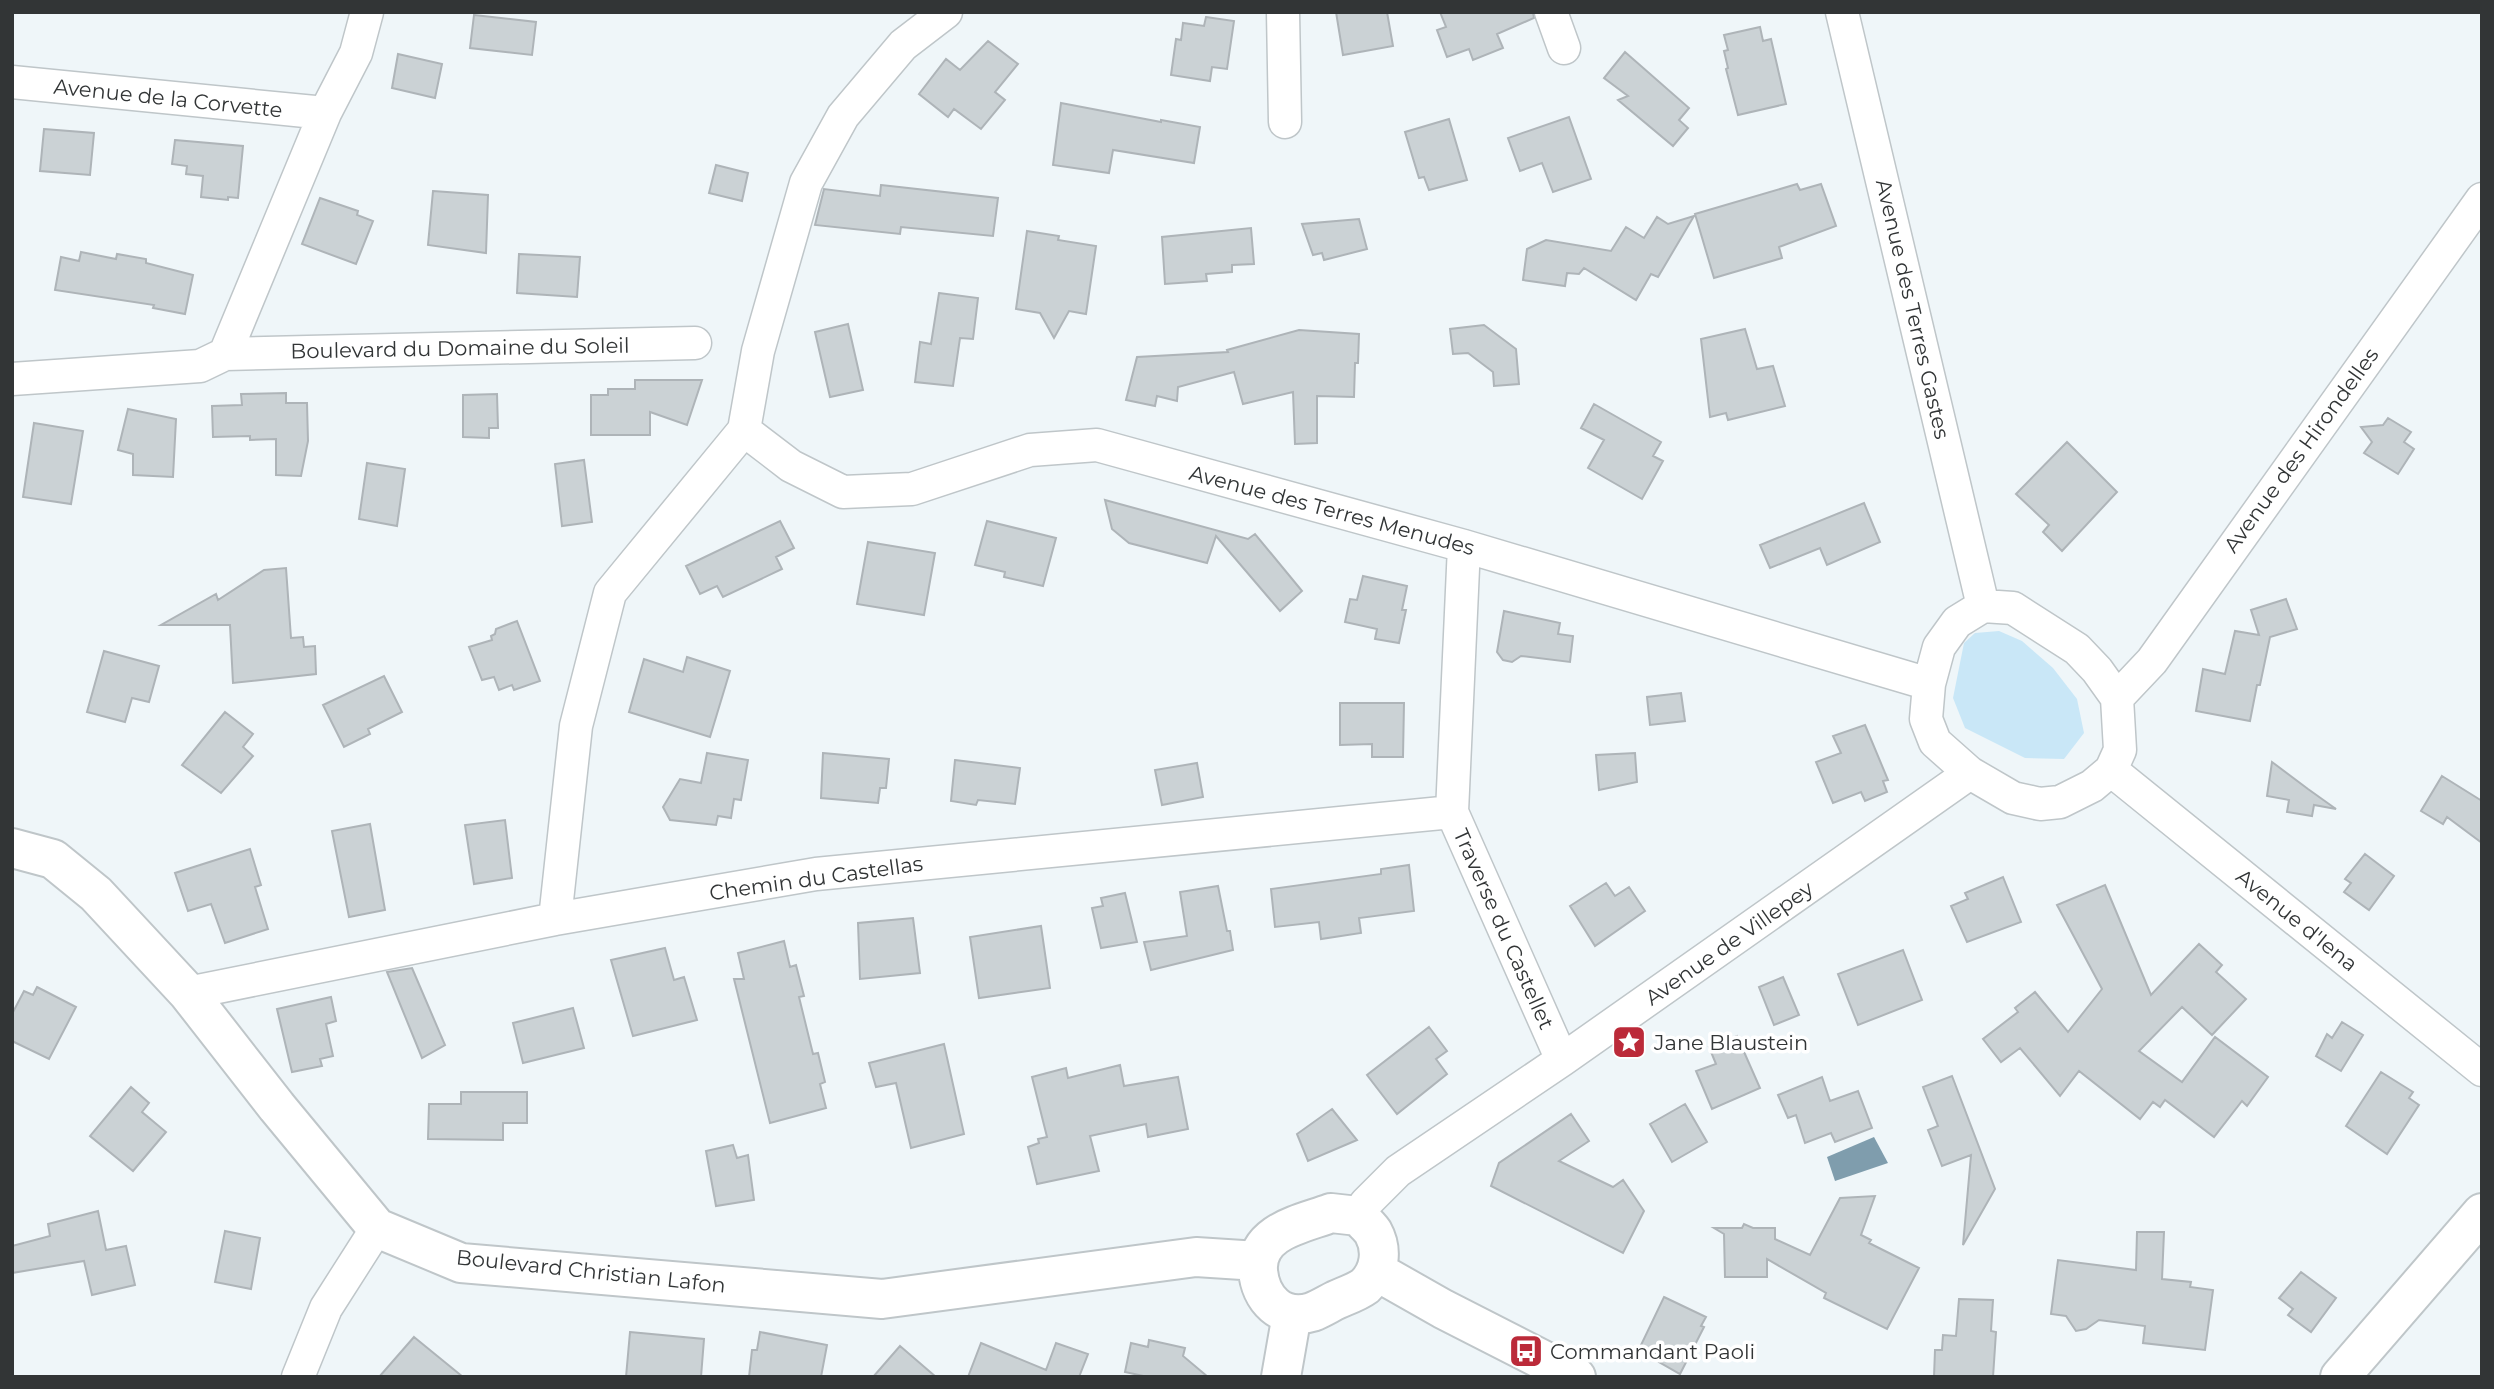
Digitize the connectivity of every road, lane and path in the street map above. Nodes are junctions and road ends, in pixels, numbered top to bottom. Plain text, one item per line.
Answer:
1 (367, 12) edge
2 (946, 12) edge
3 (1283, 12) edge
4 (1551, 12) edge
5 (1842, 12) edge
6 (1564, 48) dead end
7 (12, 82) edge
8 (325, 113) junction
9 (1285, 122) dead end
10 (2482, 199) edge
11 (695, 342) dead end
12 (225, 354) junction
13 (12, 379) edge
14 (744, 430) junction
15 (1464, 546) junction
16 (1983, 606) junction
17 (1929, 684) junction
18 (2117, 698) junction
19 (2111, 770) junction
20 (1970, 773) junction
21 (1452, 812) junction
22 (12, 848) edge
23 (555, 919) junction
24 (188, 993) junction
25 (1562, 1060) junction
26 (2482, 1070) edge
27 (2482, 1213) edge
28 (1358, 1216) junction
29 (377, 1228) junction
30 (1258, 1261) junction
31 (1376, 1271) junction
32 (1292, 1314) junction
33 (298, 1377) edge
34 (1281, 1377) edge
35 (1576, 1377) edge
36 (2340, 1377) edge

1 - 8 street
2 - 14 street
3 - 9 street
4 - 6 street
5 - 16 street, Avenue des Terres Gastes
7 - 8 street, Avenue de la Corvette
8 - 12 street
10 - 18 street, Avenue des Hirondelles
11 - 12 street, Boulevard du Domaine du Soleil
12 - 13 street, Boulevard du Domaine du Soleil
14 - 15 street, Avenue des Terres Menudes
14 - 23 street
15 - 17 street, Avenue des Terres Menudes
15 - 21 street, Traverse du Castellet
16 - 17 street
16 - 18 street
17 - 20 street
18 - 19 street
19 - 20 street
19 - 26 street, Avenue d'Iena
20 - 25 street, Avenue de Villepey
21 - 23 street, Chemin du Castellas
21 - 25 street, Traverse du Castellet
22 - 24 street, Boulevard Christian Lafon
23 - 24 street, Chemin du Castellas
24 - 29 street, Boulevard Christian Lafon
25 - 28 street, Avenue de Villepey
27 - 36 street
28 - 30 street
28 - 31 street
29 - 30 street, Boulevard Christian Lafon
29 - 33 street
30 - 32 street
31 - 32 street
31 - 35 street
32 - 34 street

